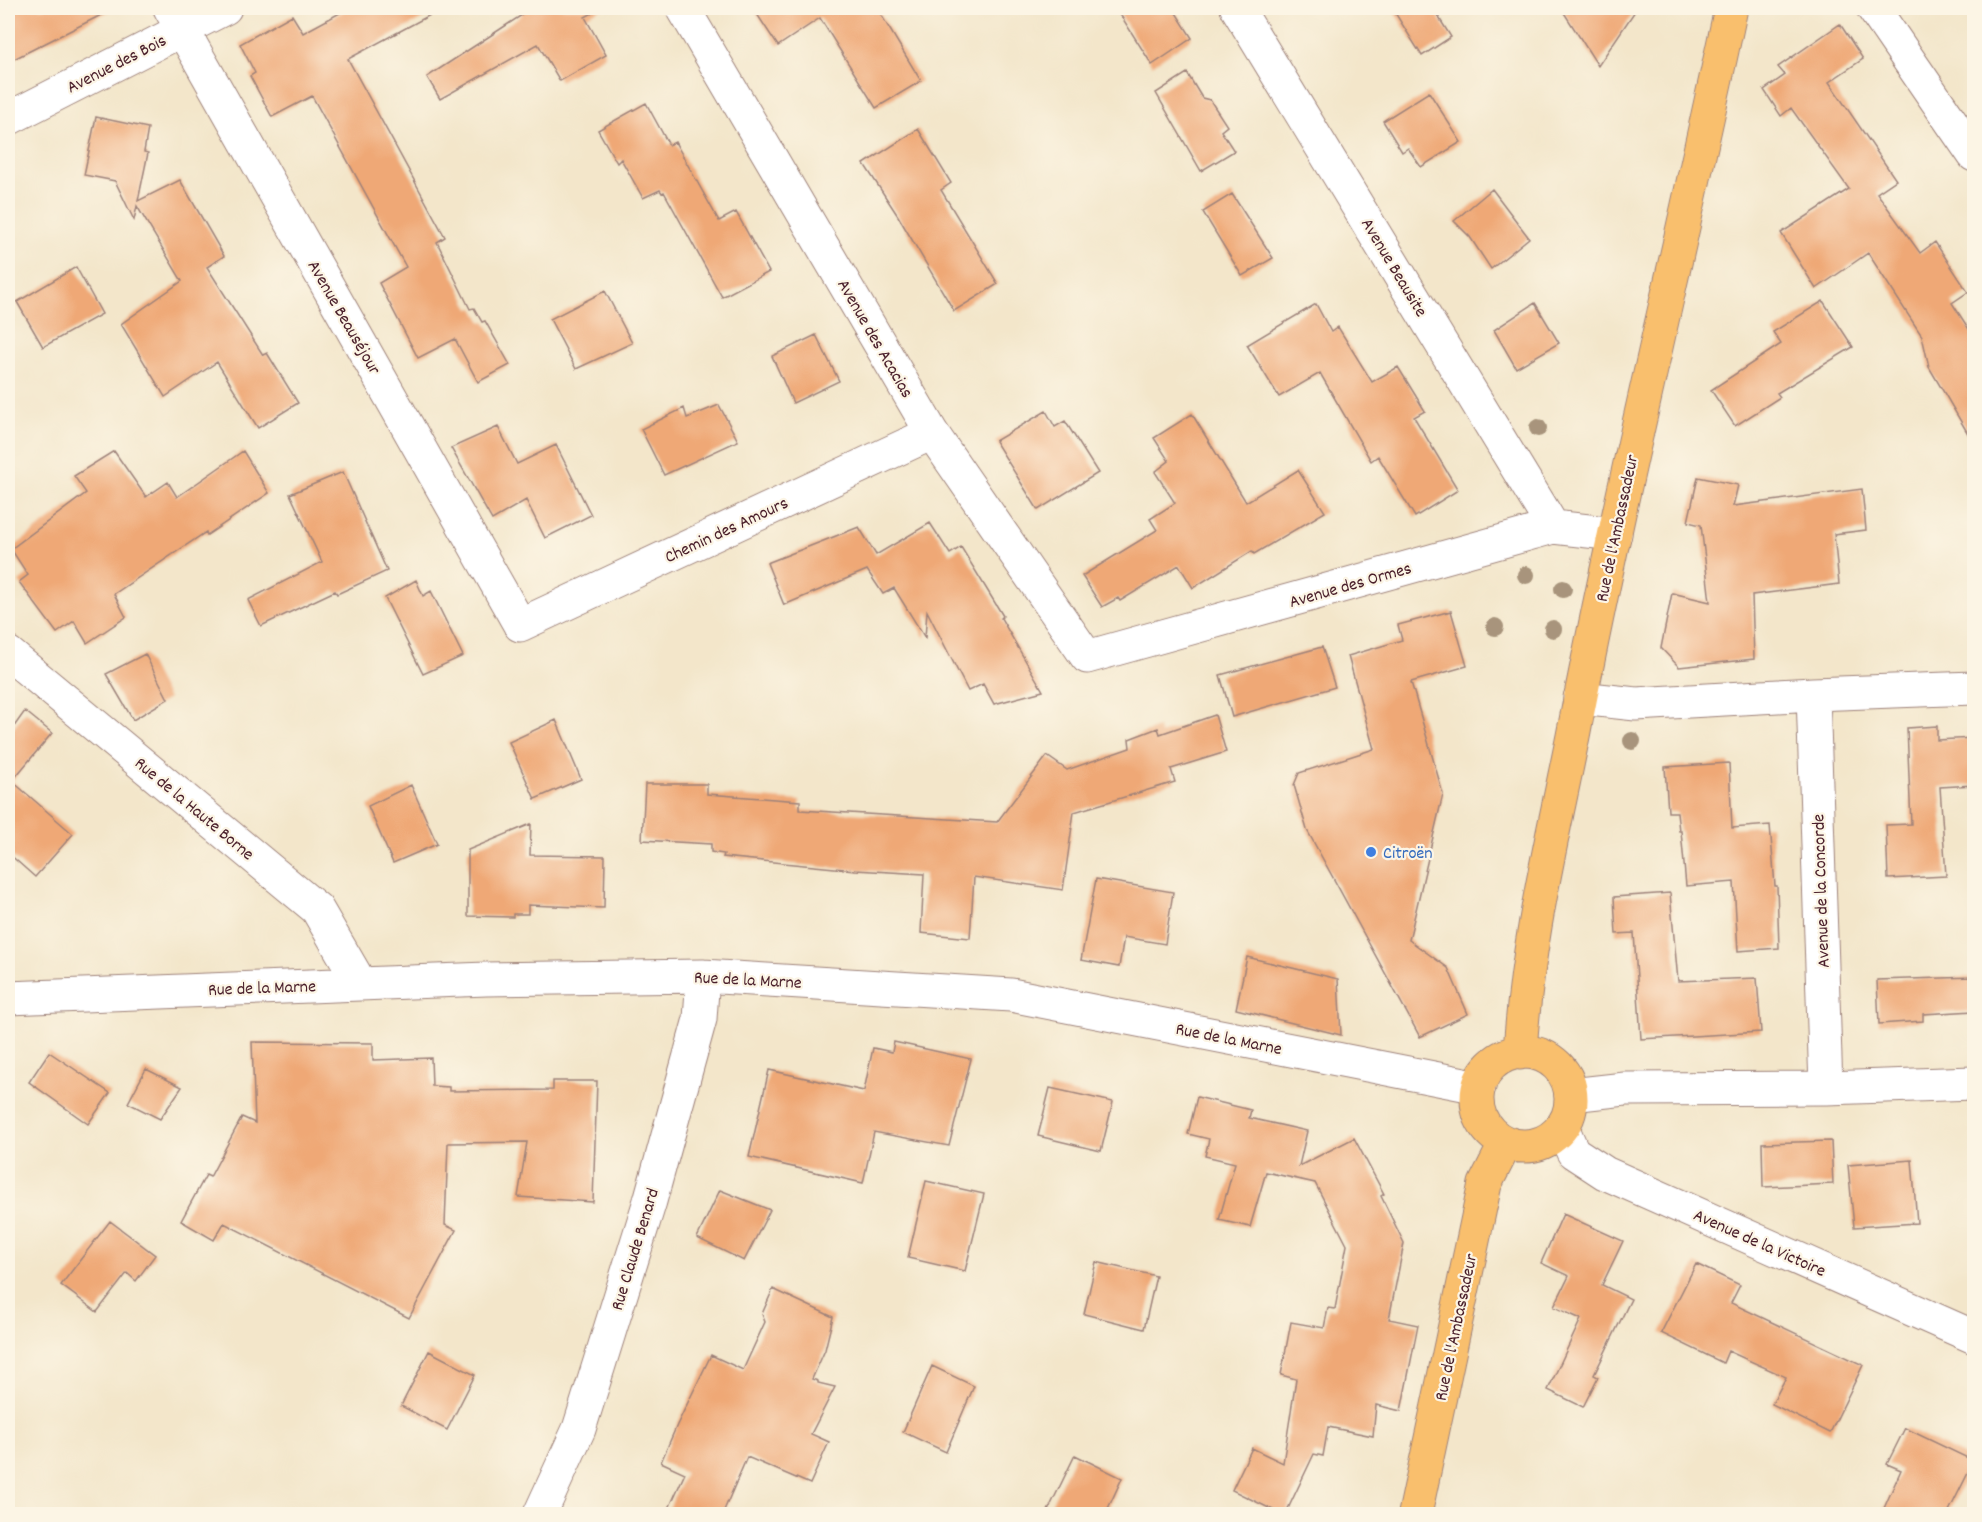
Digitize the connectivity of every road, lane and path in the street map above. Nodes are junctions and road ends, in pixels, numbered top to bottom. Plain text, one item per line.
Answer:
1 (225, 8) edge
2 (683, 8) edge
3 (1237, 8) edge
4 (1731, 8) edge
5 (1874, 8) edge
6 (176, 19) edge
7 (8, 119) edge
8 (1974, 154) edge
9 (932, 433) junction
10 (1553, 527) junction
11 (1615, 534) junction
12 (520, 626) joint
13 (8, 653) edge
14 (1087, 657) joint
15 (1974, 688) edge
16 (1813, 694) junction
17 (1580, 698) junction
18 (703, 976) junction
19 (360, 983) junction
20 (8, 998) edge
21 (1520, 1053) junction
22 (1974, 1083) edge
23 (1479, 1088) junction
24 (1826, 1088) junction
25 (1571, 1095) junction
26 (1562, 1127) junction
27 (1506, 1143) junction
28 (1974, 1337) edge
29 (540, 1515) edge
30 (1415, 1515) edge

1 - 6 street, Avenue des Bois
2 - 9 street, Avenue des Acacias
3 - 10 street, Avenue Beausite
4 - 11 main road, Rue de l'Ambassadeur
5 - 8 street
6 - 7 street, Avenue des Bois
6 - 12 street, Avenue Beauséjour
9 - 12 street, Chemin des Amours
9 - 14 street, Avenue des Acacias
10 - 11 street, Avenue des Ormes
10 - 14 street, Avenue des Ormes
11 - 17 main road, Rue de l'Ambassadeur
13 - 19 street, Rue de la Haute Borne
15 - 16 street
16 - 17 street
16 - 24 street, Avenue de la Concorde
17 - 21 main road, Rue de l'Ambassadeur
18 - 19 street, Rue de la Marne
18 - 23 street, Rue de la Marne
18 - 29 street, Rue Claude Benard
19 - 20 street, Rue de la Marne
21 - 23 main road
21 - 25 main road
22 - 24 street
23 - 27 main road
24 - 25 street
25 - 26 main road
26 - 27 main road
26 - 28 street, Avenue de la Victoire
27 - 30 main road, Rue de l'Ambassadeur

